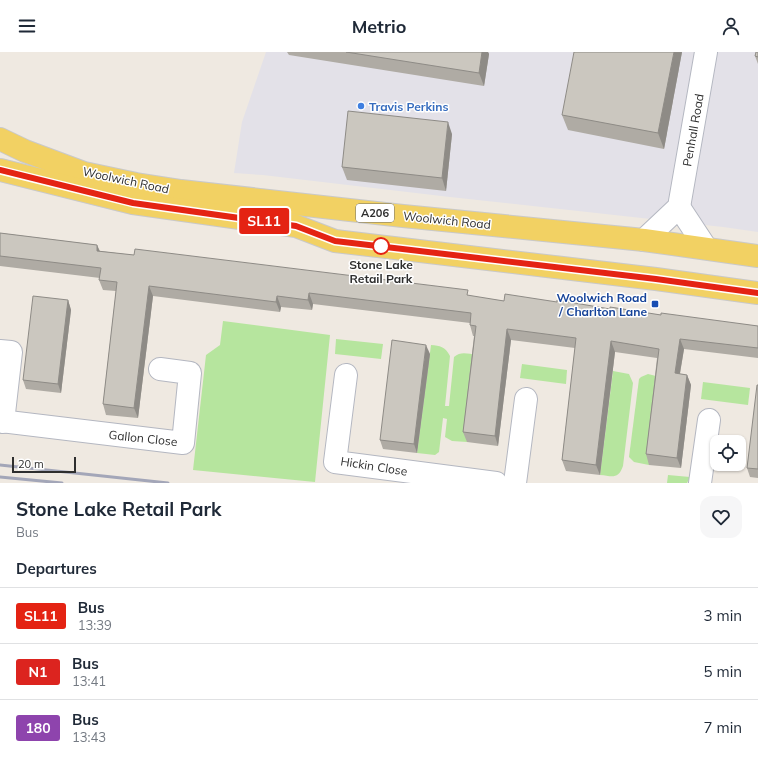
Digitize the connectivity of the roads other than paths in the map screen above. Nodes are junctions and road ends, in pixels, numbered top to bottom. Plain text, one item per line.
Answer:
1 (706, 52) edge
2 (0, 139) edge
3 (0, 170) edge
4 (679, 207) junction
5 (644, 240) junction
6 (706, 248) junction
7 (758, 256) edge
8 (758, 293) edge
9 (0, 351) edge
10 (160, 369) dead end
11 (346, 375) dead end
12 (526, 399) dead end
13 (709, 420) dead end
14 (2, 421) edge
15 (496, 483) edge
16 (515, 483) edge
17 (700, 483) edge

1 - 4 street, Penhall Road
2 - 5 main road, Woolwich Road / A206
3 - 8 main road, Woolwich Road
4 - 5 street
4 - 6 street
5 - 6 main road, Woolwich Road / A206
6 - 7 main road, Woolwich Road / A206
9 - 14 street, Gallon Close
10 - 14 street, Gallon Close
11 - 15 street, Hickin Close
12 - 16 street
13 - 17 street

